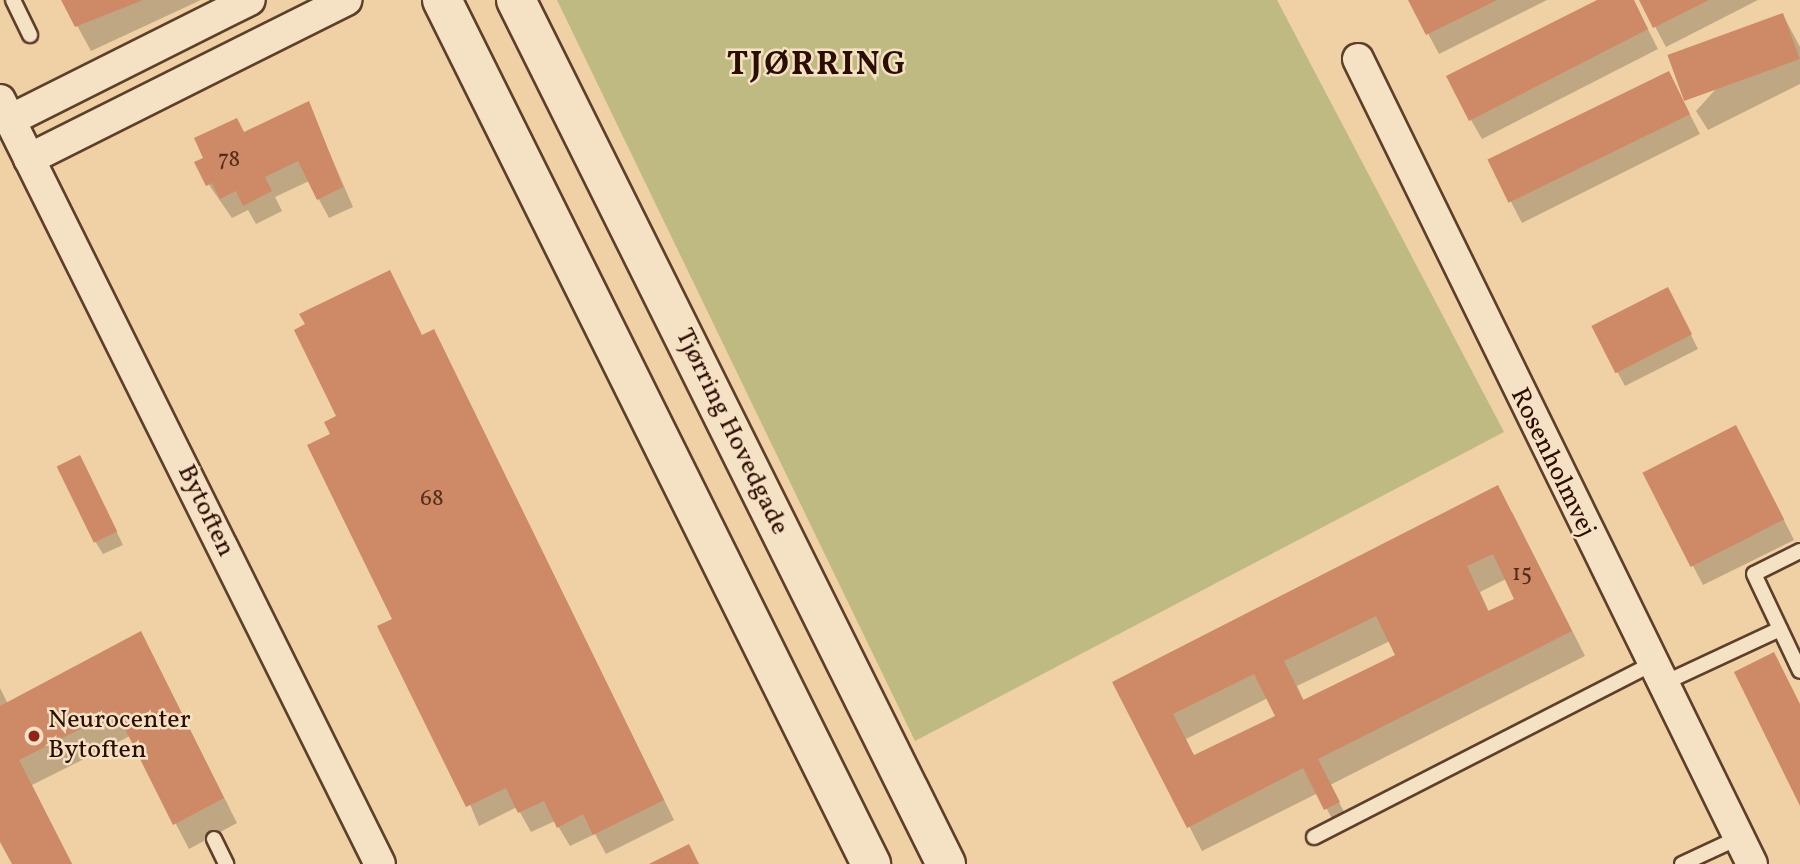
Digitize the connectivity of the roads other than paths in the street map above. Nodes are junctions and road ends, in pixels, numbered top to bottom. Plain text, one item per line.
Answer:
1 (13, 0) edge
2 (250, 0) edge
3 (346, 0) edge
4 (442, 0) edge
5 (516, 0) edge
6 (30, 35) dead end
7 (1358, 59) dead end
8 (5, 110) edge
9 (29, 159) junction
10 (1800, 551) edge
11 (1780, 629) junction
12 (1800, 671) edge
13 (1655, 675) junction
14 (1314, 837) dead end
15 (214, 839) dead end
16 (1745, 851) edge
17 (226, 864) edge
18 (380, 864) edge
19 (871, 864) edge
20 (947, 864) edge
21 (1682, 864) edge

1 - 6 lane
2 - 8 street, Bytoften
3 - 9 street
4 - 19 main road
5 - 20 main road, Tjørring Hovedgade
7 - 13 street, Rosenholmvej
8 - 9 street, Bytoften
9 - 18 street, Bytoften
10 - 11 lane
11 - 12 lane
11 - 13 lane
13 - 14 lane
13 - 16 street, Rosenholmvej
15 - 17 lane
16 - 21 lane

